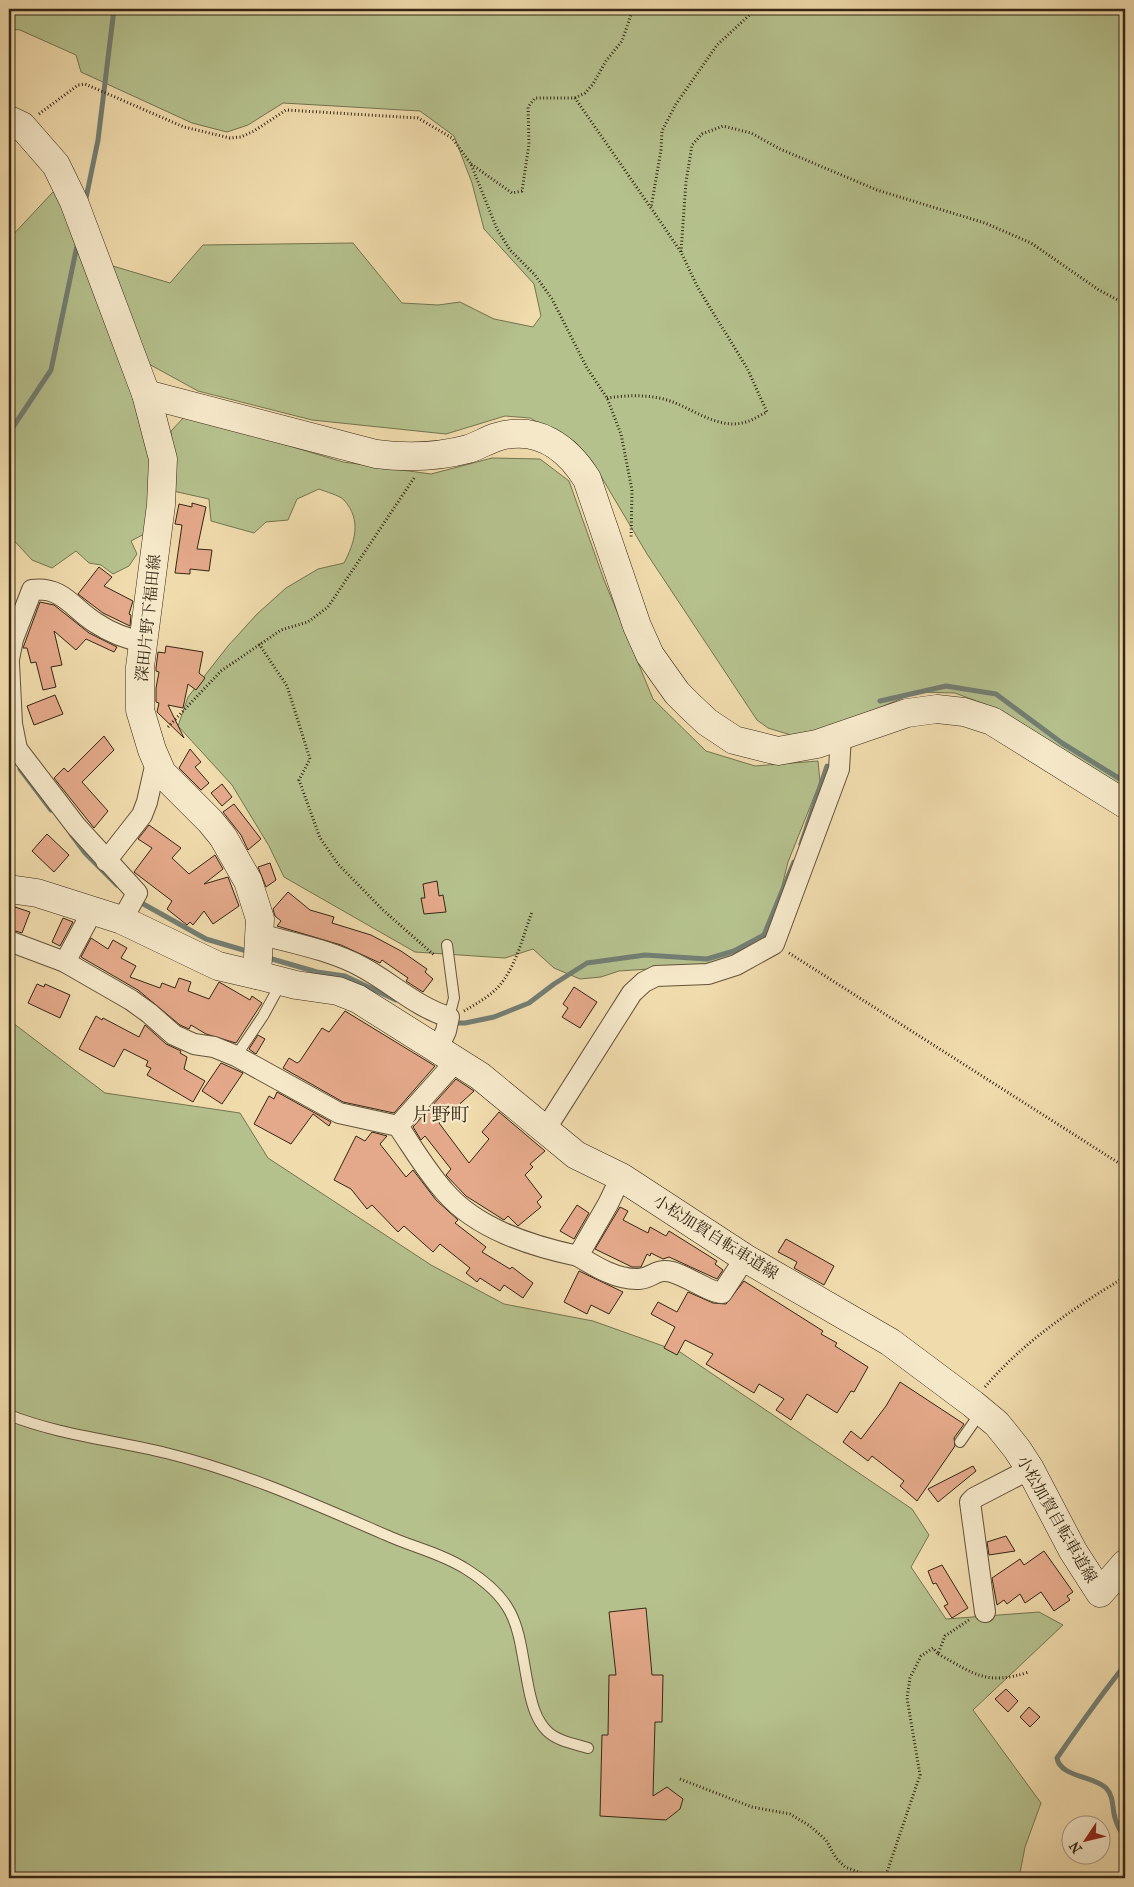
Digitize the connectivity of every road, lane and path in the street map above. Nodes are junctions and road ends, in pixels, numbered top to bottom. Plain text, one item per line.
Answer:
1 (633, 9) edge
2 (756, 9) edge
3 (575, 98) junction
4 (15, 123) edge
5 (471, 164) junction
6 (651, 208) junction
7 (681, 252) junction
8 (1125, 304) edge
9 (146, 394) junction
10 (607, 398) junction
11 (430, 455) junction
12 (631, 544) dead end
13 (144, 642) junction
14 (259, 644) junction
15 (9, 659) edge
16 (9, 664) edge
17 (841, 736) junction
18 (154, 756) junction
19 (1125, 804) edge
20 (106, 862) junction
21 (9, 889) edge
22 (94, 910) junction
23 (532, 912) dead end
24 (122, 920) junction
25 (258, 934) junction
26 (9, 942) edge
27 (774, 944) junction
28 (447, 945) dead end
29 (65, 962) junction
30 (269, 978) junction
31 (453, 983) junction
32 (449, 1016) junction
33 (448, 1054) junction
34 (236, 1056) junction
35 (398, 1126) junction
36 (545, 1130) junction
37 (1125, 1167) edge
38 (620, 1177) junction
39 (578, 1256) junction
40 (745, 1258) junction
41 (1125, 1277) edge
42 (977, 1407) junction
43 (9, 1415) edge
44 (960, 1442) dead end
45 (1030, 1469) junction
46 (1125, 1564) edge
47 (985, 1612) joint
48 (938, 1654) junction
49 (1030, 1672) dead end
50 (588, 1748) dead end
51 (680, 1779) dead end
52 (874, 1878) edge
53 (885, 1878) edge

1 - 3 path
2 - 6 path
3 - 5 path
3 - 6 path
4 - 5 path
4 - 9 main road, 深田片野下福田線
5 - 10 path
6 - 7 path
7 - 8 path
7 - 10 path
9 - 11 main road
9 - 13 main road, 深田片野下福田線
10 - 12 path
11 - 14 path
11 - 17 main road
13 - 15 street
13 - 18 main road, 深田片野下福田線
14 - 18 path
14 - 31 path
16 - 20 street
17 - 19 main road
17 - 27 street
18 - 20 street
18 - 25 main road, 深田片野下福田線
20 - 24 street
21 - 22 main road
22 - 24 main road
22 - 29 street
23 - 32 path
24 - 30 main road
25 - 30 main road, 深田片野下福田線
25 - 32 street
26 - 29 street
27 - 36 street
27 - 37 path
28 - 31 lane
29 - 34 street
30 - 33 main road, 小松加賀自転車道線
30 - 34 lane
31 - 32 lane
32 - 33 street
33 - 35 street
33 - 36 main road, 小松加賀自転車道線
34 - 35 street
35 - 39 street
36 - 38 main road, 小松加賀自転車道線
38 - 39 street
38 - 40 main road, 小松加賀自転車道線
39 - 40 street
40 - 42 main road, 小松加賀自転車道線
41 - 42 path
42 - 44 lane
42 - 45 main road, 小松加賀自転車道線
43 - 50 lane
45 - 46 main road, 小松加賀自転車道線
45 - 47 street
47 - 48 path
48 - 49 path
48 - 53 path
51 - 52 path

